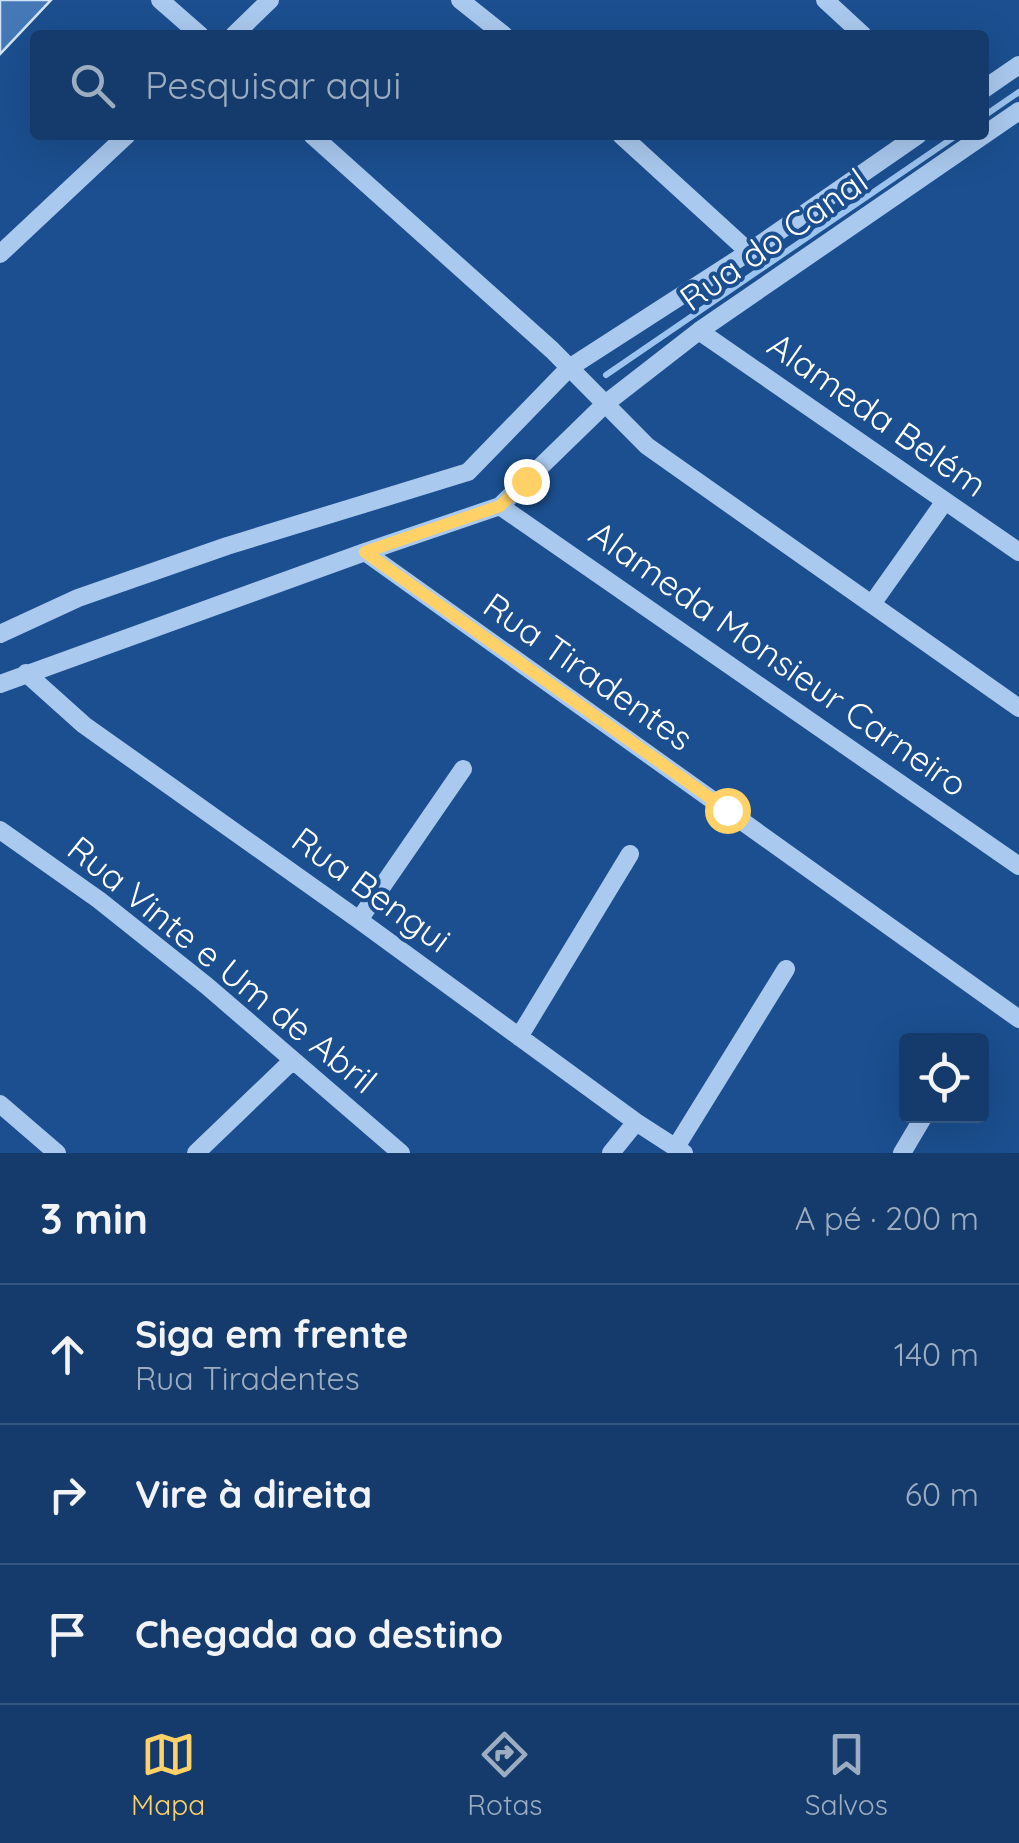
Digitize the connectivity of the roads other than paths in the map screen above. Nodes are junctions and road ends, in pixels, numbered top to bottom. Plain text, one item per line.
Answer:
1 (160, 0) edge
2 (270, 0) edge
3 (460, 0) edge
4 (825, 0) edge
5 (194, 30) edge
6 (239, 30) edge
7 (498, 30) edge
8 (858, 30) edge
9 (1019, 65) edge
10 (989, 86) edge
11 (1019, 111) edge
12 (989, 132) edge
13 (122, 140) edge
14 (318, 140) edge
15 (627, 140) edge
16 (911, 140) edge
17 (977, 140) edge
18 (749, 252) junction
19 (0, 254) edge
20 (699, 331) junction
21 (569, 368) junction
22 (605, 404) junction
23 (944, 501) junction
24 (500, 506) junction
25 (365, 552) junction
26 (1019, 552) edge
27 (872, 604) junction
28 (0, 634) edge
29 (26, 673) junction
30 (0, 684) edge
31 (1019, 708) edge
32 (464, 769) dead end
33 (0, 830) edge
34 (630, 854) dead end
35 (1019, 866) edge
36 (359, 920) junction
37 (786, 969) dead end
38 (1019, 1019) edge
39 (519, 1037) junction
40 (294, 1060) junction
41 (0, 1104) edge
42 (636, 1122) junction
43 (920, 1123) edge
44 (680, 1150) edge
45 (57, 1153) edge
46 (196, 1153) edge
47 (401, 1153) edge
48 (611, 1153) edge
49 (902, 1153) edge

1 - 5 street
2 - 6 street
3 - 7 street
4 - 8 street
9 - 10 street
11 - 12 street, Rua do Canal
13 - 19 street
14 - 21 street
15 - 18 street
16 - 18 street
17 - 20 street, Rua do Canal
18 - 21 street
20 - 22 street, Rua do Canal
20 - 23 street, Alameda Belém
21 - 22 street
21 - 28 street
22 - 24 street, Rua do Canal
22 - 27 street
23 - 26 street, Alameda Belém
23 - 27 street
24 - 25 street
24 - 35 street, Alameda Monsieur Carneiro
25 - 29 street
25 - 38 street, Rua Tiradentes
27 - 31 street
29 - 30 street
29 - 36 street, Rua Bengui
32 - 36 street
33 - 40 street, Rua Vinte e Um de Abril
34 - 39 street
36 - 39 street, Rua Bengui
37 - 44 street
39 - 42 street, Rua Bengui
40 - 46 street
40 - 47 street, Rua Vinte e Um de Abril
41 - 45 street
42 - 44 street, Rua Bengui
42 - 48 street
43 - 49 street

